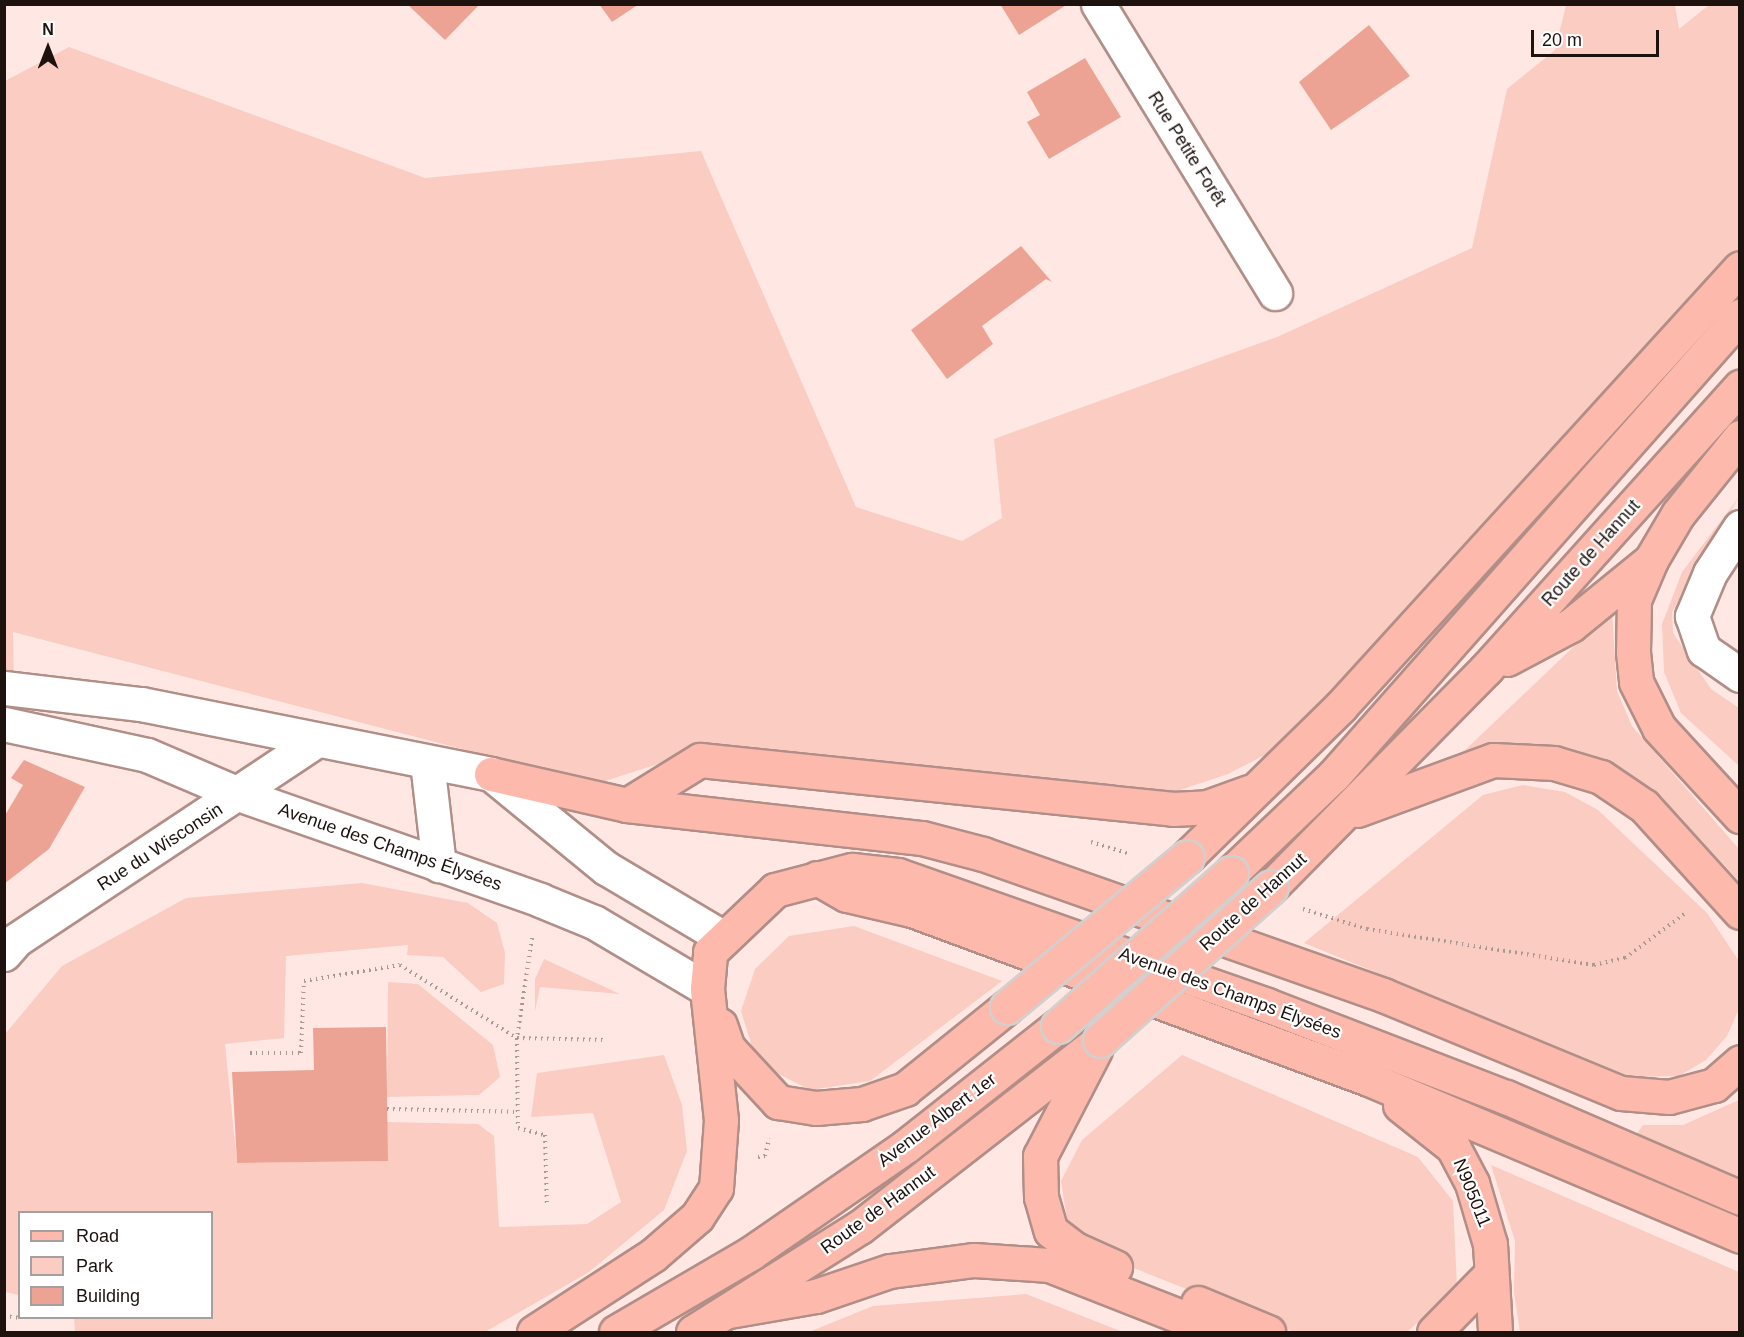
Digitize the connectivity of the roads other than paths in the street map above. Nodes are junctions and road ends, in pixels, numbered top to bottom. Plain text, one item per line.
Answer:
1 (1098, 4) edge
2 (1740, 268) edge
3 (1275, 294) dead end
4 (1740, 316) edge
5 (1740, 387) edge
6 (1740, 437) edge
7 (1740, 527) edge
8 (1651, 560) junction
9 (1486, 669) junction
10 (1740, 675) edge
11 (4, 688) edge
12 (4, 724) edge
13 (316, 741) junction
14 (427, 762) junction
15 (491, 774) junction
16 (1257, 790) junction
17 (241, 795) junction
18 (627, 804) junction
19 (1350, 813) junction
20 (1740, 816) edge
21 (982, 854) junction
22 (439, 865) junction
23 (1231, 873) joint
24 (898, 875) junction
25 (817, 878) junction
26 (1740, 912) edge
27 (724, 938) junction
28 (4, 954) edge
29 (707, 989) junction
30 (1100, 1041) junction
31 (1740, 1062) edge
32 (1369, 1079) junction
33 (1740, 1198) edge
34 (1740, 1236) edge
35 (1489, 1276) junction
36 (729, 1311) junction
37 (534, 1332) edge
38 (616, 1332) edge
39 (693, 1332) edge
40 (1220, 1332) edge
41 (1268, 1332) edge
42 (1434, 1332) edge
43 (1495, 1332) edge

1 - 3 street, Rue Petite Forêt
2 - 16 main road
4 - 23 main road, Route de Hannut
5 - 9 main road, Route de Hannut
6 - 8 main road
7 - 10 street
8 - 9 main road
8 - 20 main road
9 - 19 main road, Route de Hannut
11 - 13 street
12 - 17 street, Avenue des Champs Élysées
13 - 14 street
13 - 17 street, Rue du Wisconsin
14 - 15 street
14 - 22 street
15 - 18 main road
15 - 27 street
16 - 18 main road
16 - 29 main road, bridge
17 - 22 street, Avenue des Champs Élysées
17 - 28 street, Rue du Wisconsin
18 - 21 main road
19 - 26 main road
19 - 30 main road, Route de Hannut, bridge
21 - 24 main road
21 - 31 main road
22 - 29 street, Avenue des Champs Élysées
23 - 38 main road, Avenue Albert 1er, bridge
24 - 25 main road, Avenue des Champs Élysées
24 - 33 main road, Avenue des Champs Élysées
25 - 27 main road, Avenue des Champs Élysées
25 - 32 main road
27 - 29 main road, Avenue des Champs Élysées
29 - 37 main road
30 - 36 main road, Route de Hannut
30 - 41 main road
32 - 34 main road
32 - 35 main road, N905011 / N905011
35 - 42 main road
35 - 43 main road, N905011
36 - 39 main road, Route de Hannut
36 - 40 main road

